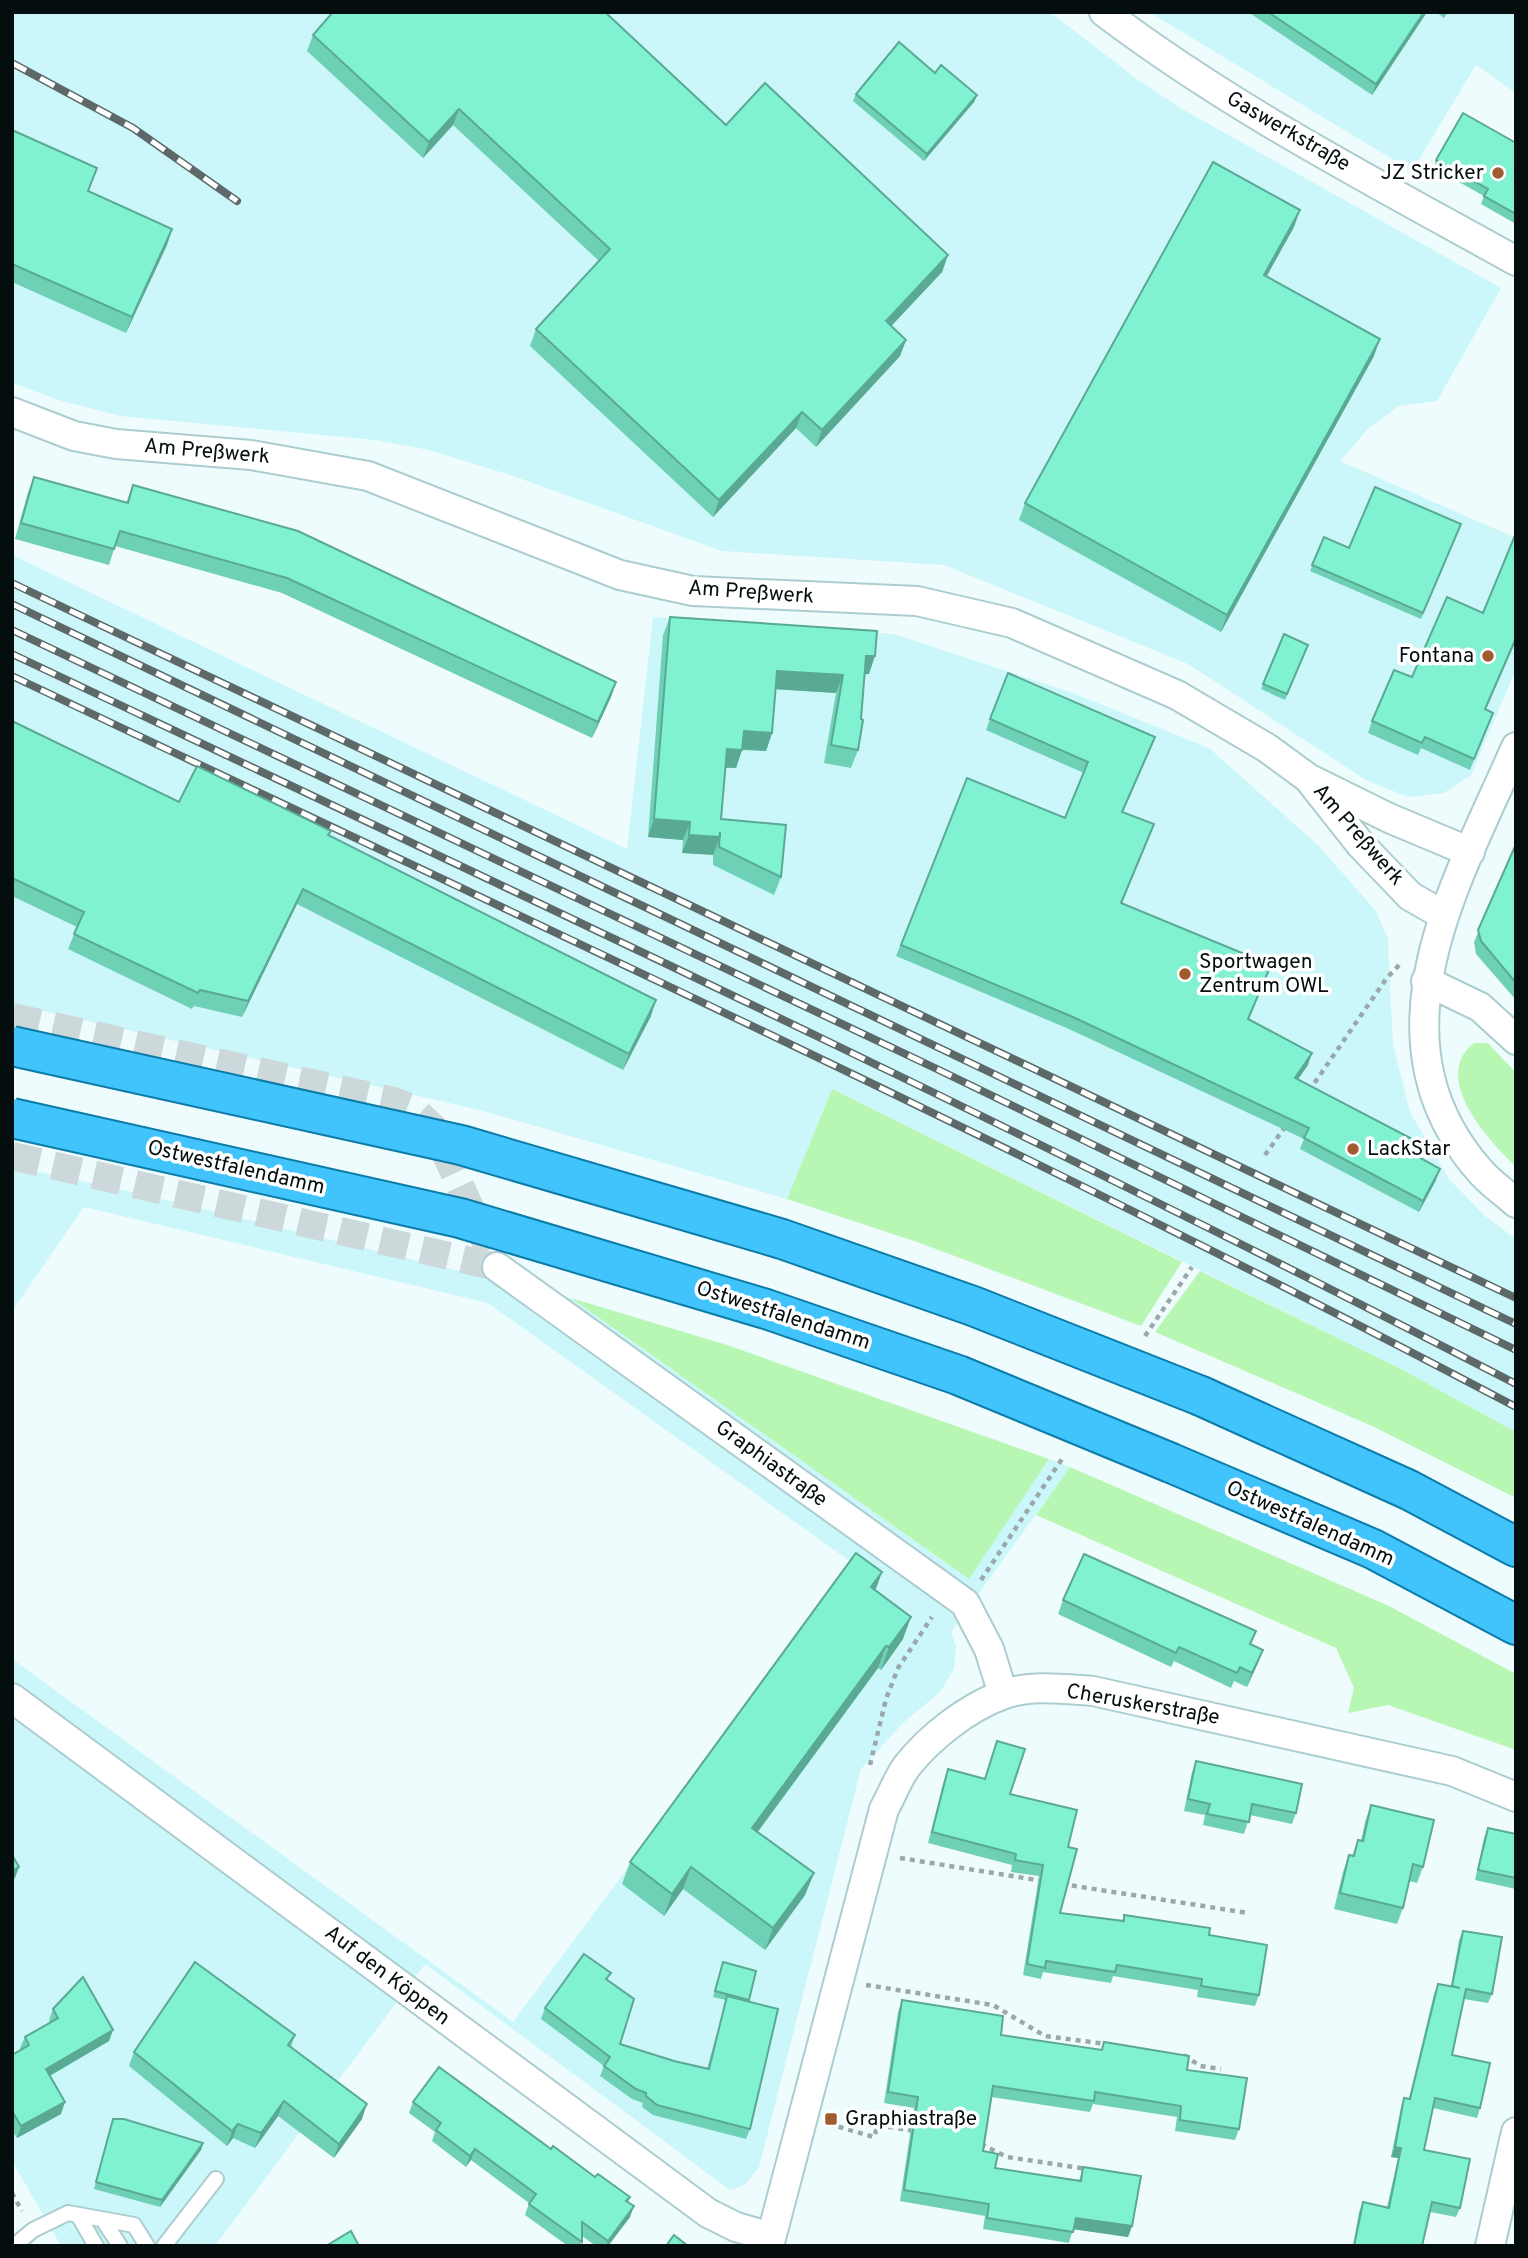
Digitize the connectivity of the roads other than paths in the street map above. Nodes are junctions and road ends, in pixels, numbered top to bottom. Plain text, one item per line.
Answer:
1 (1104, 12) edge
2 (1516, 261) edge
3 (12, 412) edge
4 (1516, 747) edge
5 (1308, 778) junction
6 (1470, 852) junction
7 (1443, 915) junction
8 (1426, 981) junction
9 (1516, 1040) edge
10 (12, 1046) edge
11 (12, 1118) edge
12 (1516, 1203) edge
13 (497, 1268) dead end
14 (1516, 1547) edge
15 (1516, 1625) edge
16 (1003, 1694) junction
17 (12, 1698) edge
18 (1516, 1797) edge
19 (1516, 2132) edge
20 (216, 2179) dead end
21 (78, 2215) junction
22 (103, 2220) junction
23 (770, 2242) edge
24 (14, 2246) edge
25 (96, 2246) edge
26 (120, 2246) edge
27 (147, 2246) edge
28 (164, 2246) edge
29 (1490, 2246) edge

1 - 2 street, Gaswerkstraße
3 - 5 street, Am Preßwerk
4 - 6 street
5 - 6 street, Am Preßwerk
5 - 7 street, Am Preßwerk
6 - 7 street
7 - 8 street
8 - 9 street
8 - 12 street
10 - 14 highway, bridge
11 - 15 highway, Ostwestfalendamm, bridge
13 - 16 street, Graphiastraße
16 - 18 street, Cheruskerstraße
16 - 23 street, Cheruskerstraße
17 - 23 street, Auf den Köppen
19 - 29 street
20 - 28 lane
21 - 22 lane
21 - 24 lane
21 - 25 lane
22 - 26 lane
22 - 27 lane

